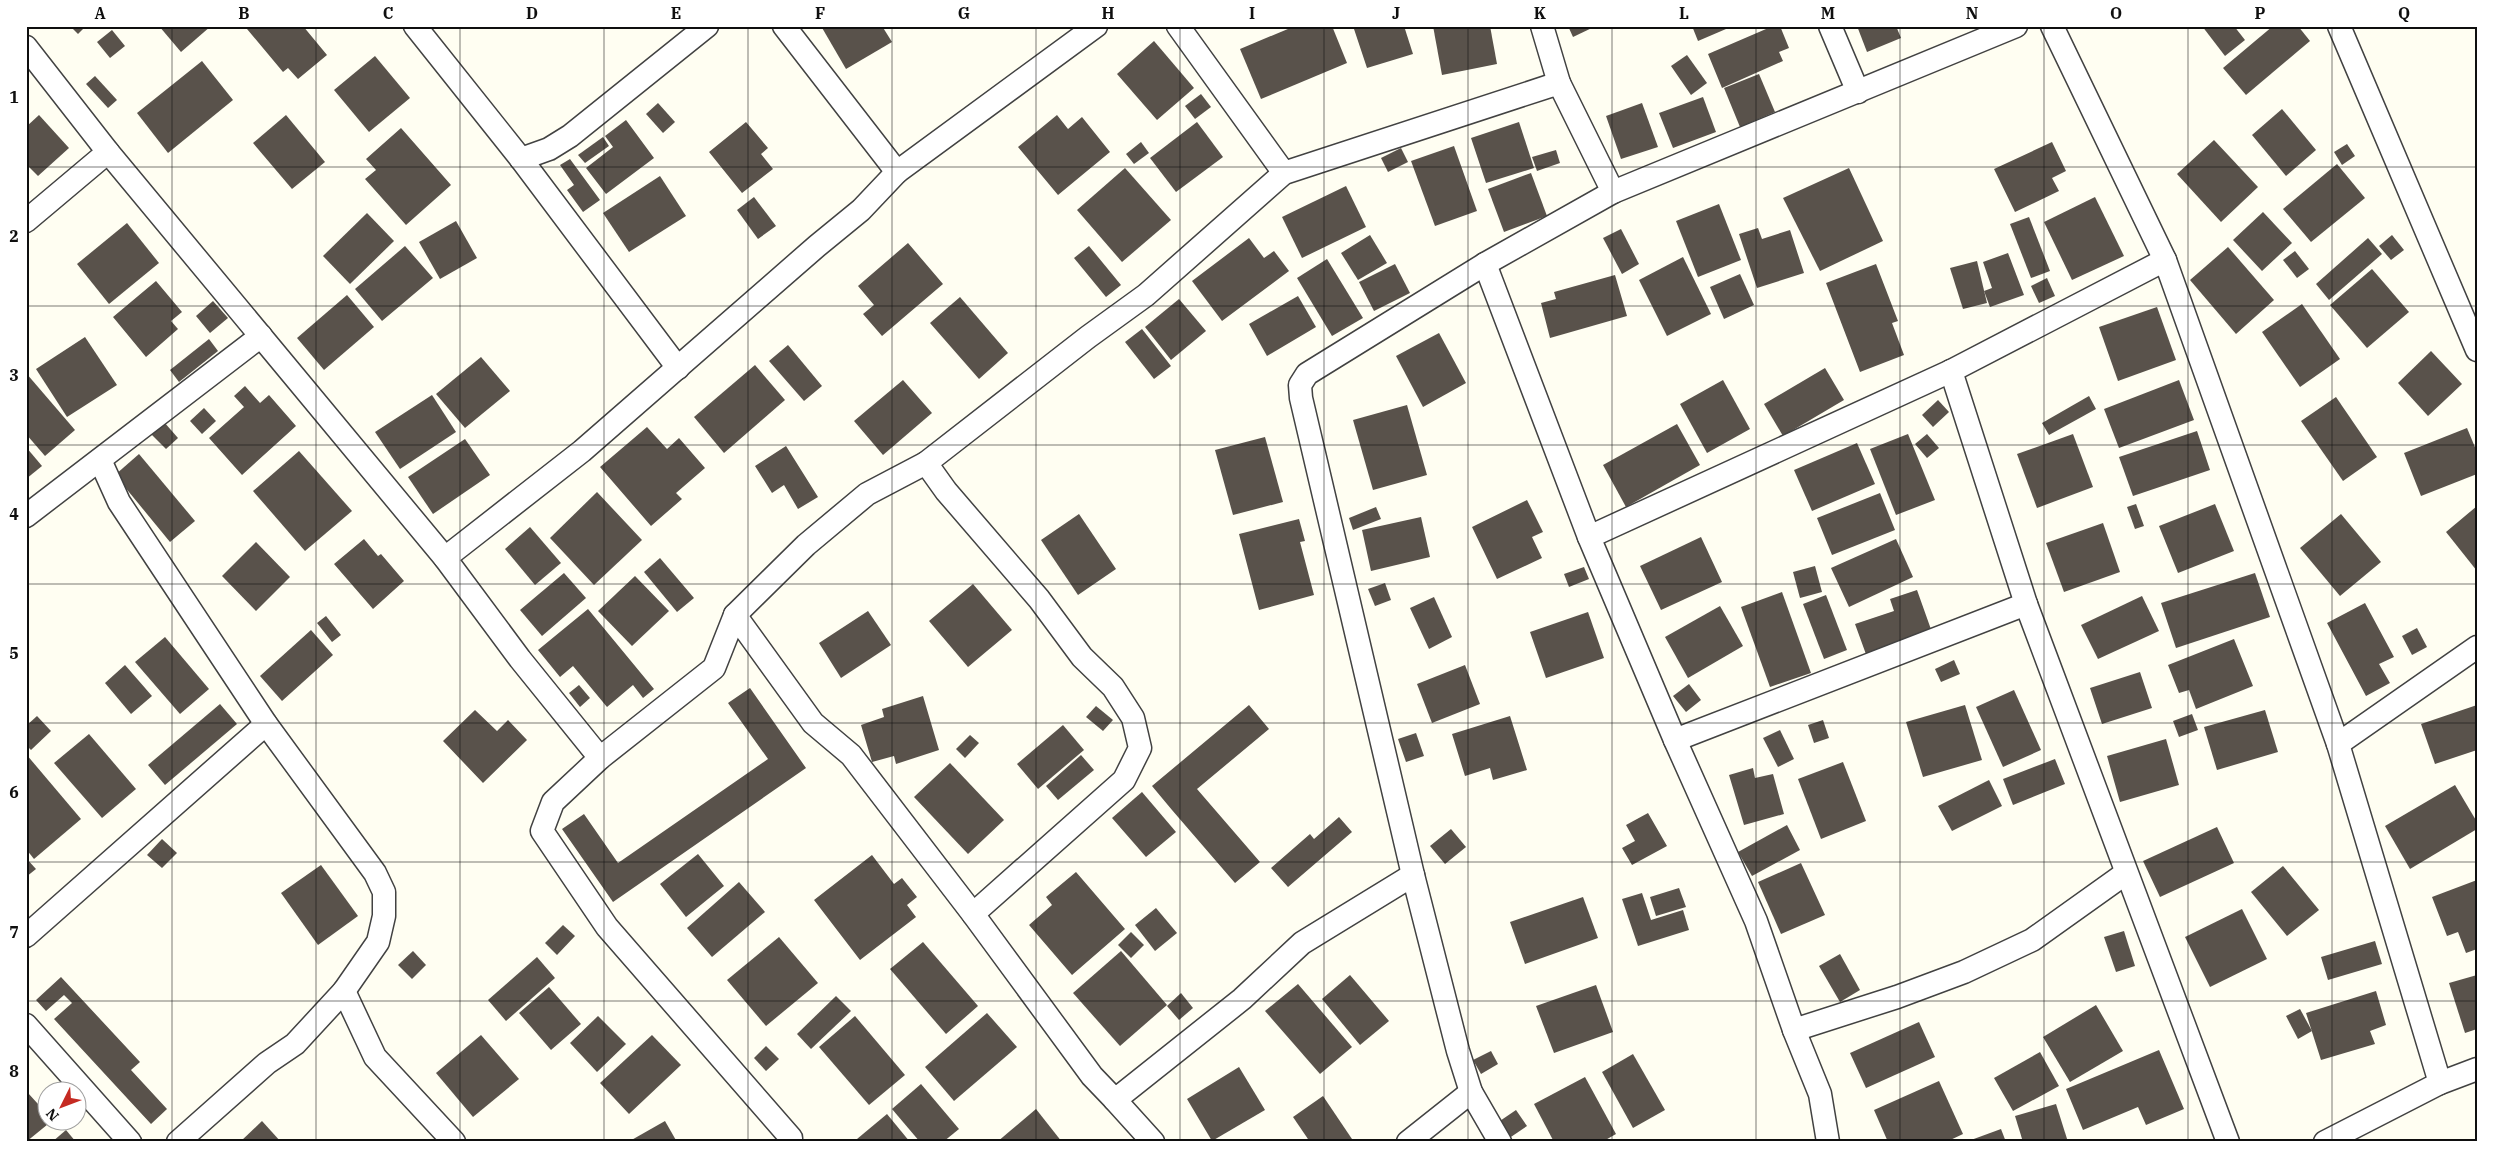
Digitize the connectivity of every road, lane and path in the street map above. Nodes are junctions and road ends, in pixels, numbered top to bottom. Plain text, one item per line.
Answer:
1 (415, 26) edge
2 (707, 26) edge
3 (784, 26) edge
4 (1096, 26) edge
5 (1178, 26) edge
6 (1542, 26) edge
7 (1830, 26) edge
8 (2016, 26) edge
9 (2052, 26) edge
10 (2339, 26) edge
11 (26, 46) edge
12 (1559, 83) junction
13 (1858, 92) junction
14 (108, 152) junction
15 (521, 159) junction
16 (897, 172) junction
17 (1284, 172) junction
18 (1613, 192) junction
19 (26, 221) edge
20 (2165, 260) junction
21 (1485, 264) junction
22 (261, 336) junction
23 (2477, 350) edge
24 (678, 368) junction
25 (1951, 371) junction
26 (100, 460) junction
27 (926, 463) junction
28 (26, 516) edge
29 (1589, 537) junction
30 (445, 558) junction
31 (2026, 604) junction
32 (735, 615) junction
33 (2477, 647) edge
34 (266, 724) junction
35 (1675, 740) junction
36 (2338, 744) junction
37 (600, 758) junction
38 (2126, 873) junction
39 (1413, 875) junction
40 (973, 914) junction
41 (26, 936) edge
42 (344, 990) junction
43 (26, 1025) edge
44 (1794, 1030) junction
45 (2477, 1069) edge
46 (2440, 1082) junction
47 (1471, 1092) junction
48 (1116, 1100) junction
49 (791, 1140) edge
50 (130, 1142) edge
51 (178, 1142) edge
52 (454, 1142) edge
53 (1153, 1142) edge
54 (1408, 1142) edge
55 (1500, 1142) edge
56 (1828, 1142) edge
57 (2228, 1142) edge
58 (2325, 1142) edge

1 - 15 street
2 - 15 street
3 - 16 street
4 - 16 street
5 - 17 street
6 - 12 street
7 - 13 street
8 - 13 street
9 - 20 street
10 - 23 street
11 - 14 street
12 - 17 street
12 - 18 street
13 - 18 street
14 - 19 street
14 - 22 street
15 - 24 street
16 - 24 street
17 - 27 street
18 - 21 street
20 - 25 street
20 - 36 street
21 - 29 street
21 - 39 street
22 - 26 street
22 - 30 street
24 - 30 street
25 - 29 street
25 - 31 street
26 - 28 street
26 - 34 street
27 - 32 street
27 - 40 street
29 - 35 street
30 - 37 street
31 - 35 street
31 - 38 street
32 - 37 street
32 - 40 street
33 - 36 street
34 - 41 street
34 - 42 street
35 - 44 street
36 - 46 street
37 - 49 street
38 - 44 street
38 - 57 street
39 - 47 street
39 - 48 street
40 - 48 street
42 - 51 street
42 - 52 street
43 - 50 street
44 - 56 street
45 - 46 street
46 - 58 street
47 - 54 street
47 - 55 street
48 - 53 street

